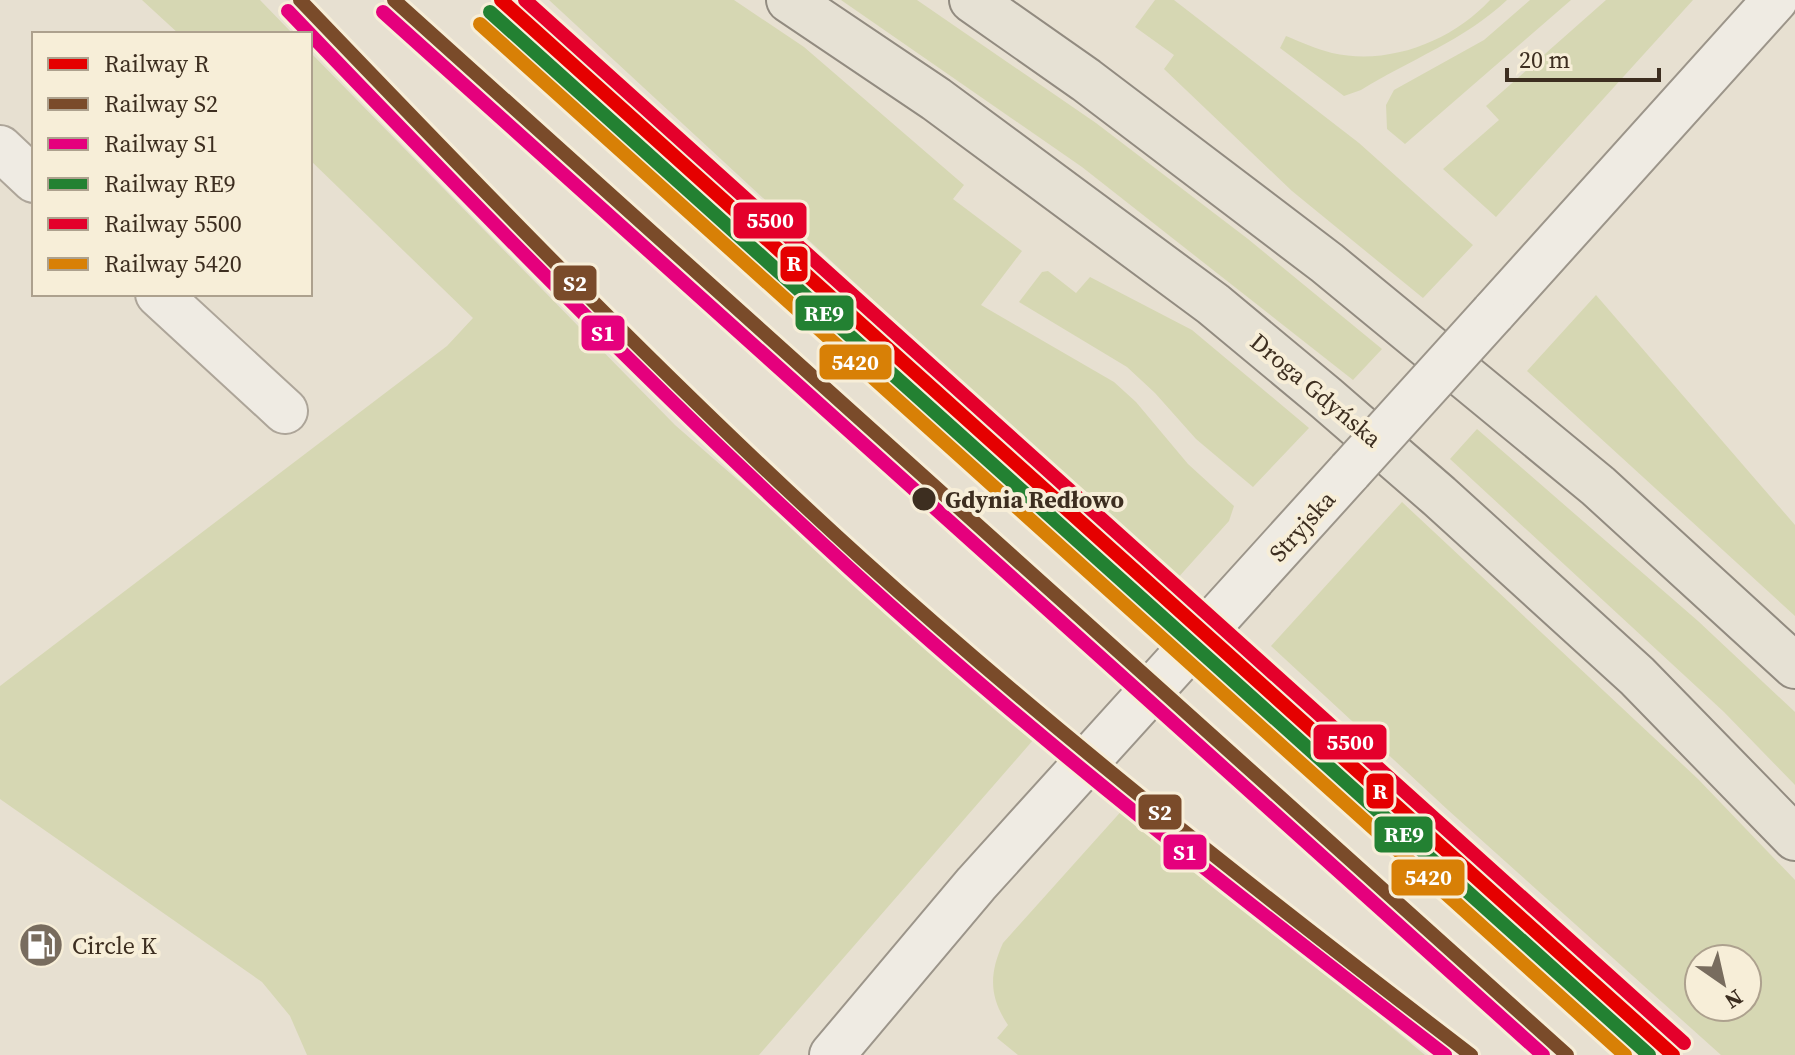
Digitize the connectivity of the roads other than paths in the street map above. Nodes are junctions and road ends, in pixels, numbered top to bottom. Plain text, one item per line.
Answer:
1 (789, 0) edge
2 (972, 0) edge
3 (1775, 0) edge
4 (160, 296) edge
5 (285, 411) dead end
6 (1795, 666) edge
7 (1795, 838) edge
8 (832, 1055) edge

1 - 7 main road, Droga Gdyńska
2 - 6 main road
3 - 8 main road, Stryjska, bridge
4 - 5 main road

